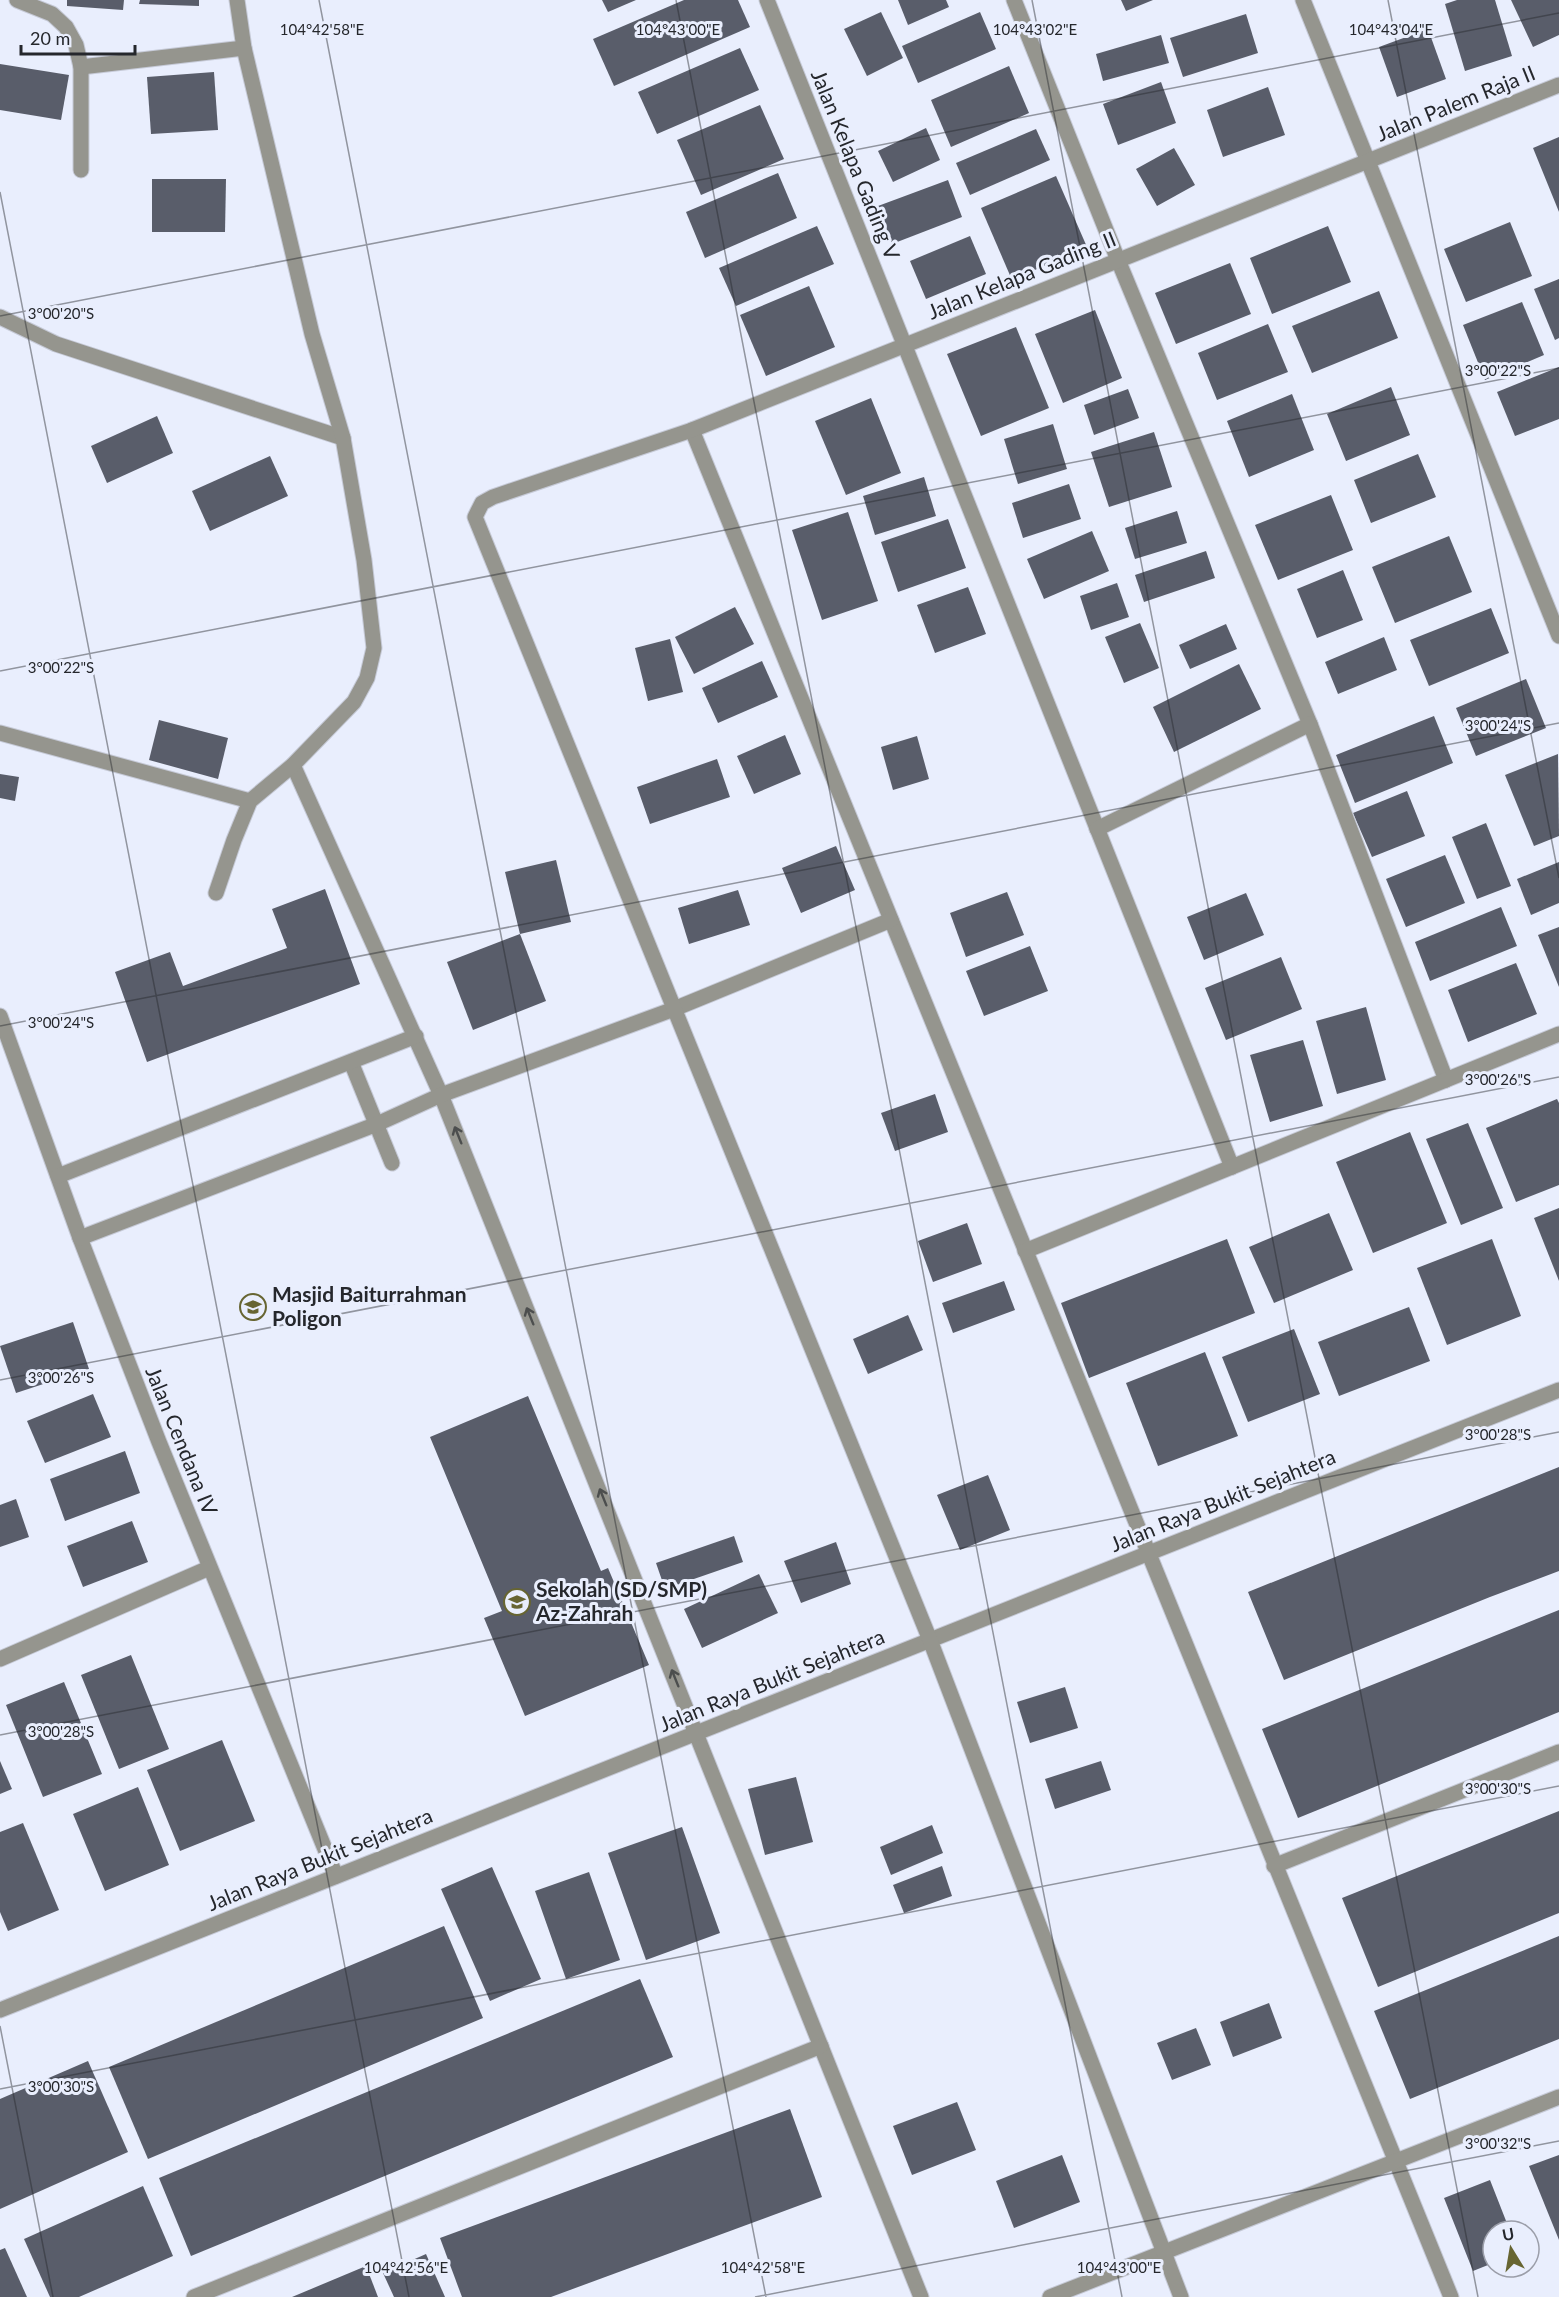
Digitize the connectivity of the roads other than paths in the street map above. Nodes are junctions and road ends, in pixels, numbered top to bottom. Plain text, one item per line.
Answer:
1 (17, 0) edge
2 (237, 0) edge
3 (767, 0) edge
4 (1014, 0) edge
5 (1303, 0) edge
6 (244, 48) junction
7 (81, 67) junction
8 (1559, 85) edge
9 (1368, 161) junction
10 (81, 170) dead end
11 (1118, 260) junction
12 (0, 317) edge
13 (904, 345) junction
14 (692, 430) junction
15 (343, 438) junction
16 (1559, 636) edge
17 (1310, 724) junction
18 (0, 733) edge
19 (293, 765) junction
20 (250, 801) junction
21 (1097, 829) junction
22 (216, 893) dead end
23 (891, 920) junction
24 (674, 1009) junction
25 (0, 1016) edge
26 (1559, 1034) edge
27 (416, 1035) junction
28 (351, 1062) junction
29 (1446, 1080) junction
30 (441, 1095) junction
31 (377, 1124) junction
32 (392, 1163) dead end
33 (1232, 1167) junction
34 (58, 1176) junction
35 (80, 1238) junction
36 (1025, 1251) junction
37 (1559, 1390) edge
38 (1148, 1554) junction
39 (209, 1568) junction
40 (930, 1640) junction
41 (0, 1659) edge
42 (697, 1733) junction
43 (1559, 1752) edge
44 (1275, 1866) junction
45 (336, 1876) junction
46 (0, 2010) edge
47 (821, 2046) junction
48 (1559, 2097) edge
49 (1395, 2161) junction
50 (1164, 2252) junction
51 (194, 2297) edge
52 (921, 2297) edge
53 (1050, 2297) edge
54 (1181, 2297) edge
55 (1451, 2297) edge

1 - 7 street
2 - 6 street
3 - 13 street, Jalan Kelapa Gading V
4 - 11 street
5 - 9 street
6 - 7 street
6 - 15 street
7 - 10 street
8 - 9 street, Jalan Palem Raja II
9 - 11 street, Jalan Kelapa Gading II
9 - 16 street
11 - 13 street, Jalan Kelapa Gading II
11 - 17 street
12 - 15 street
13 - 14 street, Jalan Kelapa Gading II
13 - 21 street, Jalan Kelapa Gading V
14 - 23 street
14 - 24 street, Jalan Kelapa Gading II
15 - 19 street
17 - 21 street
17 - 29 street
18 - 20 street
19 - 20 street
19 - 27 street
20 - 22 street
21 - 33 street, Jalan Kelapa Gading V
23 - 24 street
23 - 36 street
24 - 30 street
24 - 40 street
25 - 34 street, Jalan Cendana IV
26 - 29 street
27 - 28 street
27 - 30 street
28 - 31 street
28 - 34 street
29 - 33 street
30 - 31 street
42 -> 30 street
31 - 32 street
31 - 35 street
33 - 36 street
34 - 35 street, Jalan Cendana IV
35 - 39 street, Jalan Cendana IV
36 - 38 street
37 - 38 street, Jalan Raya Bukit Sejahtera
38 - 40 street, Jalan Raya Bukit Sejahtera
38 - 44 street
39 - 41 street
39 - 45 street, Jalan Cendana IV
40 - 42 street, Jalan Raya Bukit Sejahtera
40 - 50 street
42 - 45 street, Jalan Raya Bukit Sejahtera
42 - 47 street
43 - 44 street
44 - 49 street
45 - 46 street, Jalan Raya Bukit Sejahtera
47 - 51 street
47 - 52 street
48 - 49 street
49 - 50 street
49 - 55 street
50 - 53 street
50 - 54 street

